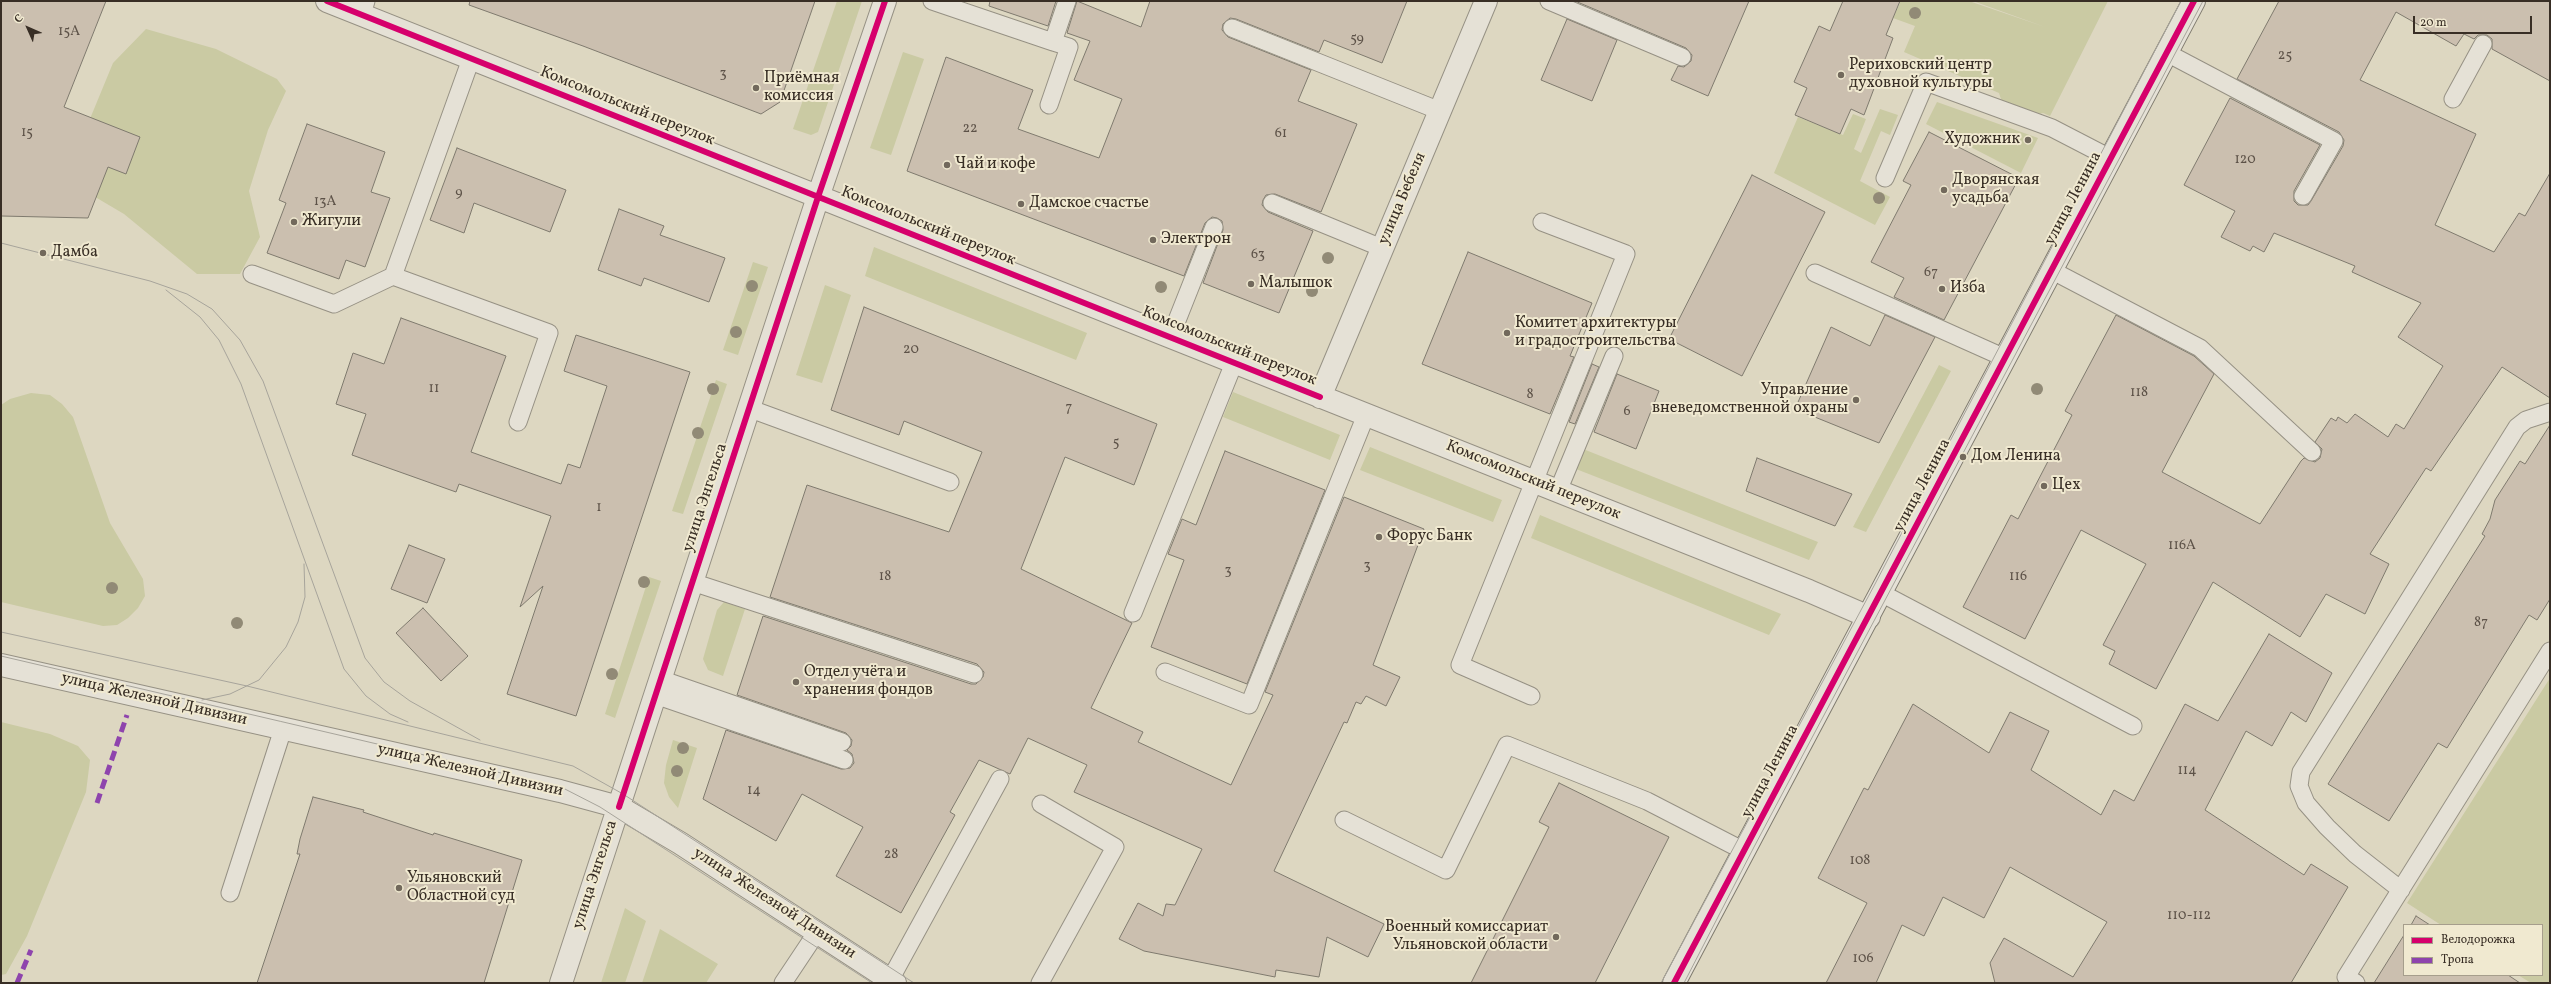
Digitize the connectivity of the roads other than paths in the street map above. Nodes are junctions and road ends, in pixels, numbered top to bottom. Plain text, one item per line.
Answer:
1 (327, 1) edge
2 (885, 1) edge
3 (932, 1) edge
4 (1067, 1) edge
5 (1486, 1) edge
6 (1549, 1) edge
7 (2194, 1) edge
8 (364, 8) edge
9 (1232, 28) dead end
10 (1053, 42) junction
11 (2483, 44) dead end
12 (2167, 53) junction
13 (1682, 57) dead end
14 (471, 59) junction
15 (2453, 99) dead end
16 (1049, 105) dead end
17 (1440, 111) junction
18 (2110, 158) junction
19 (1885, 178) dead end
20 (2303, 196) dead end
21 (818, 197) junction
22 (1272, 203) dead end
23 (1542, 222) dead end
24 (1214, 228) dead end
25 (1382, 248) junction
26 (2051, 270) junction
27 (1815, 273) dead end
28 (252, 274) dead end
29 (393, 276) junction
30 (1170, 338) junction
31 (1614, 356) dead end
32 (2005, 358) junction
33 (1234, 363) junction
34 (1320, 397) junction
35 (748, 408) junction
36 (2550, 412) edge
37 (1366, 415) junction
38 (518, 422) dead end
39 (2312, 452) dead end
40 (950, 482) dead end
41 (1534, 482) junction
42 (1558, 491) junction
43 (692, 582) junction
44 (1882, 592) junction
45 (1133, 613) dead end
46 (1870, 617) junction
47 (2550, 651) edge
48 (1, 665) edge
49 (1164, 672) dead end
50 (974, 674) dead end
51 (658, 687) junction
52 (1530, 696) dead end
53 (2133, 726) dead end
54 (283, 729) junction
55 (842, 742) dead end
56 (844, 760) dead end
57 (1000, 779) dead end
58 (1041, 804) dead end
59 (619, 807) junction
60 (1344, 820) dead end
61 (1744, 851) junction
62 (2401, 890) junction
63 (230, 893) dead end
64 (817, 932) junction
65 (893, 981) edge
66 (561, 983) edge
67 (783, 983) edge
68 (1040, 983) edge
69 (1674, 983) edge
70 (2356, 983) edge

1 - 8 street, Комсомольский переулок
2 - 21 street, улица Энгельса
3 - 10 lane
4 - 10 lane
5 - 17 street, улица Бебеля
6 - 13 lane
7 - 12 street, улица Ленина
8 - 14 street, Комсомольский переулок
9 - 17 lane
10 - 16 lane
11 - 15 lane
12 - 18 street, улица Ленина
12 - 20 lane
14 - 21 street, Комсомольский переулок
14 - 29 lane
17 - 25 street, улица Бебеля
18 - 19 lane
18 - 26 street, улица Ленина
21 - 30 street, Комсомольский переулок
21 - 35 street, улица Энгельса
22 - 25 lane
23 - 41 lane
24 - 30 lane
25 - 34 street, улица Бебеля
26 - 32 street, улица Ленина
26 - 39 lane
27 - 32 lane
28 - 29 lane
29 - 38 lane
30 - 33 street, Комсомольский переулок
31 - 42 lane
32 - 44 street, улица Ленина
33 - 34 street, Комсомольский переулок
33 - 45 lane
34 - 37 street, Комсомольский переулок
35 - 40 lane
35 - 43 street, улица Энгельса
36 - 62 lane
37 - 41 street, Комсомольский переулок
37 - 49 lane
41 - 42 street, Комсомольский переулок
41 - 52 lane
42 - 46 street, Комсомольский переулок
43 - 50 lane
43 - 51 street, улица Энгельса
44 - 46 street, улица Ленина
44 - 53 lane
46 - 61 street, улица Ленина
47 - 62 lane
48 - 54 street, улица Железной Дивизии
51 - 55 lane
51 - 56 lane
51 - 59 street, улица Энгельса
54 - 59 street, улица Железной Дивизии
54 - 63 lane
57 - 65 lane
58 - 68 lane
59 - 64 street, улица Железной Дивизии
59 - 66 street, улица Энгельса
60 - 61 lane
61 - 69 street, улица Ленина
62 - 70 lane
64 - 65 street, улица Железной Дивизии
64 - 67 lane

